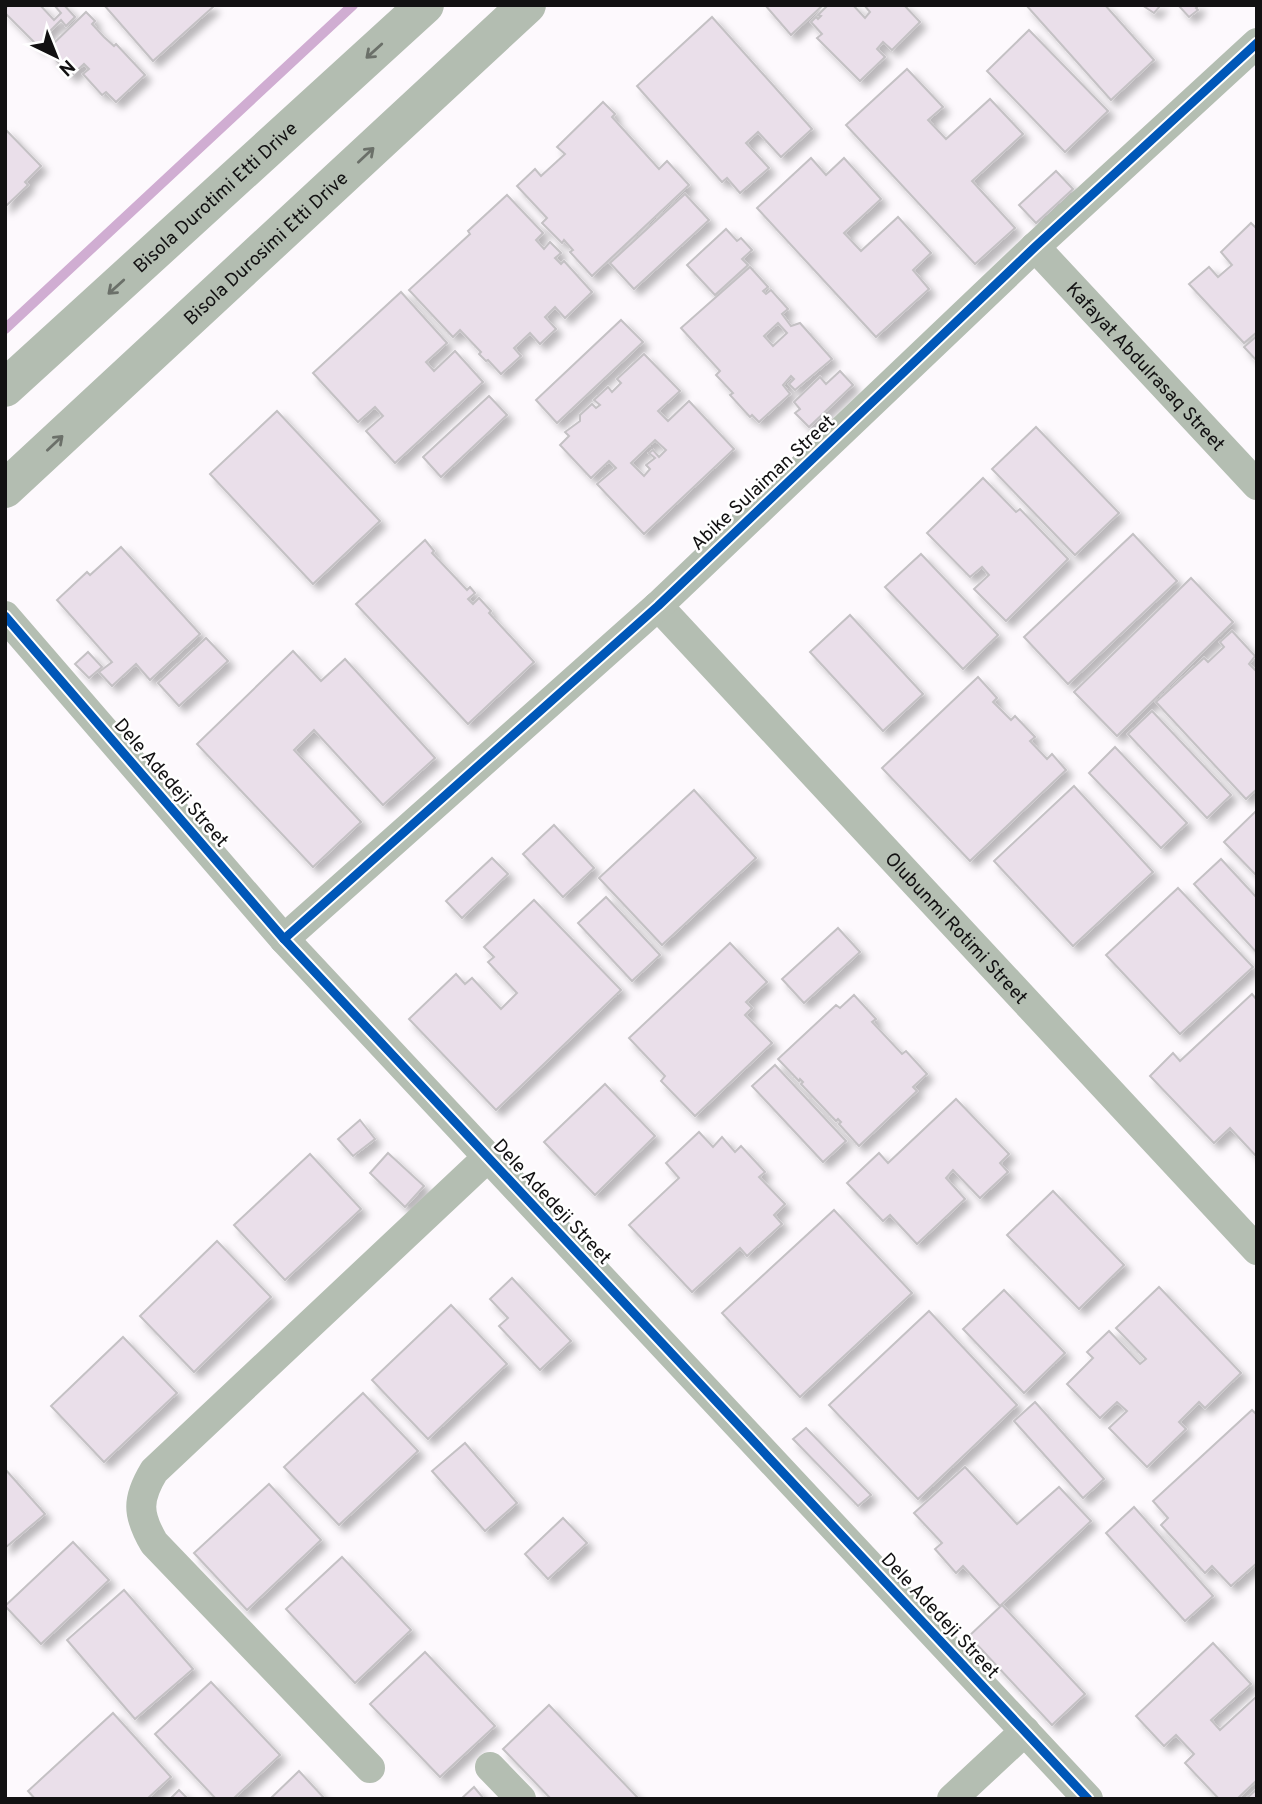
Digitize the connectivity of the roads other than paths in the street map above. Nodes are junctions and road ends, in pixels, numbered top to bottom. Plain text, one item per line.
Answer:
1 (425, 5) edge
2 (527, 5) edge
3 (1257, 43) edge
4 (1035, 247) junction
5 (5, 388) edge
6 (1257, 485) edge
7 (5, 489) edge
8 (658, 606) junction
9 (5, 616) edge
10 (284, 939) junction
11 (488, 1157) junction
12 (1257, 1250) edge
13 (1025, 1731) junction
14 (490, 1767) dead end
15 (370, 1768) dead end
16 (521, 1799) edge
17 (952, 1799) edge
18 (1088, 1799) edge

1 -> 5 main road, Bisola Durotimi Etti Drive
7 -> 2 main road, Bisola Durosimi Etti Drive
3 - 4 street, Abike Sulaiman Street
4 - 6 street, Kafayat Abdulrasaq Street
4 - 8 street, Abike Sulaiman Street
8 - 10 street, Abike Sulaiman Street
8 - 12 street, Olubunmi Rotimi Street
9 - 10 street, Dele Adedeji Street
10 - 11 street, Dele Adedeji Street
11 - 13 street, Dele Adedeji Street
11 - 15 street
13 - 17 street
13 - 18 street, Dele Adedeji Street
14 - 16 street

